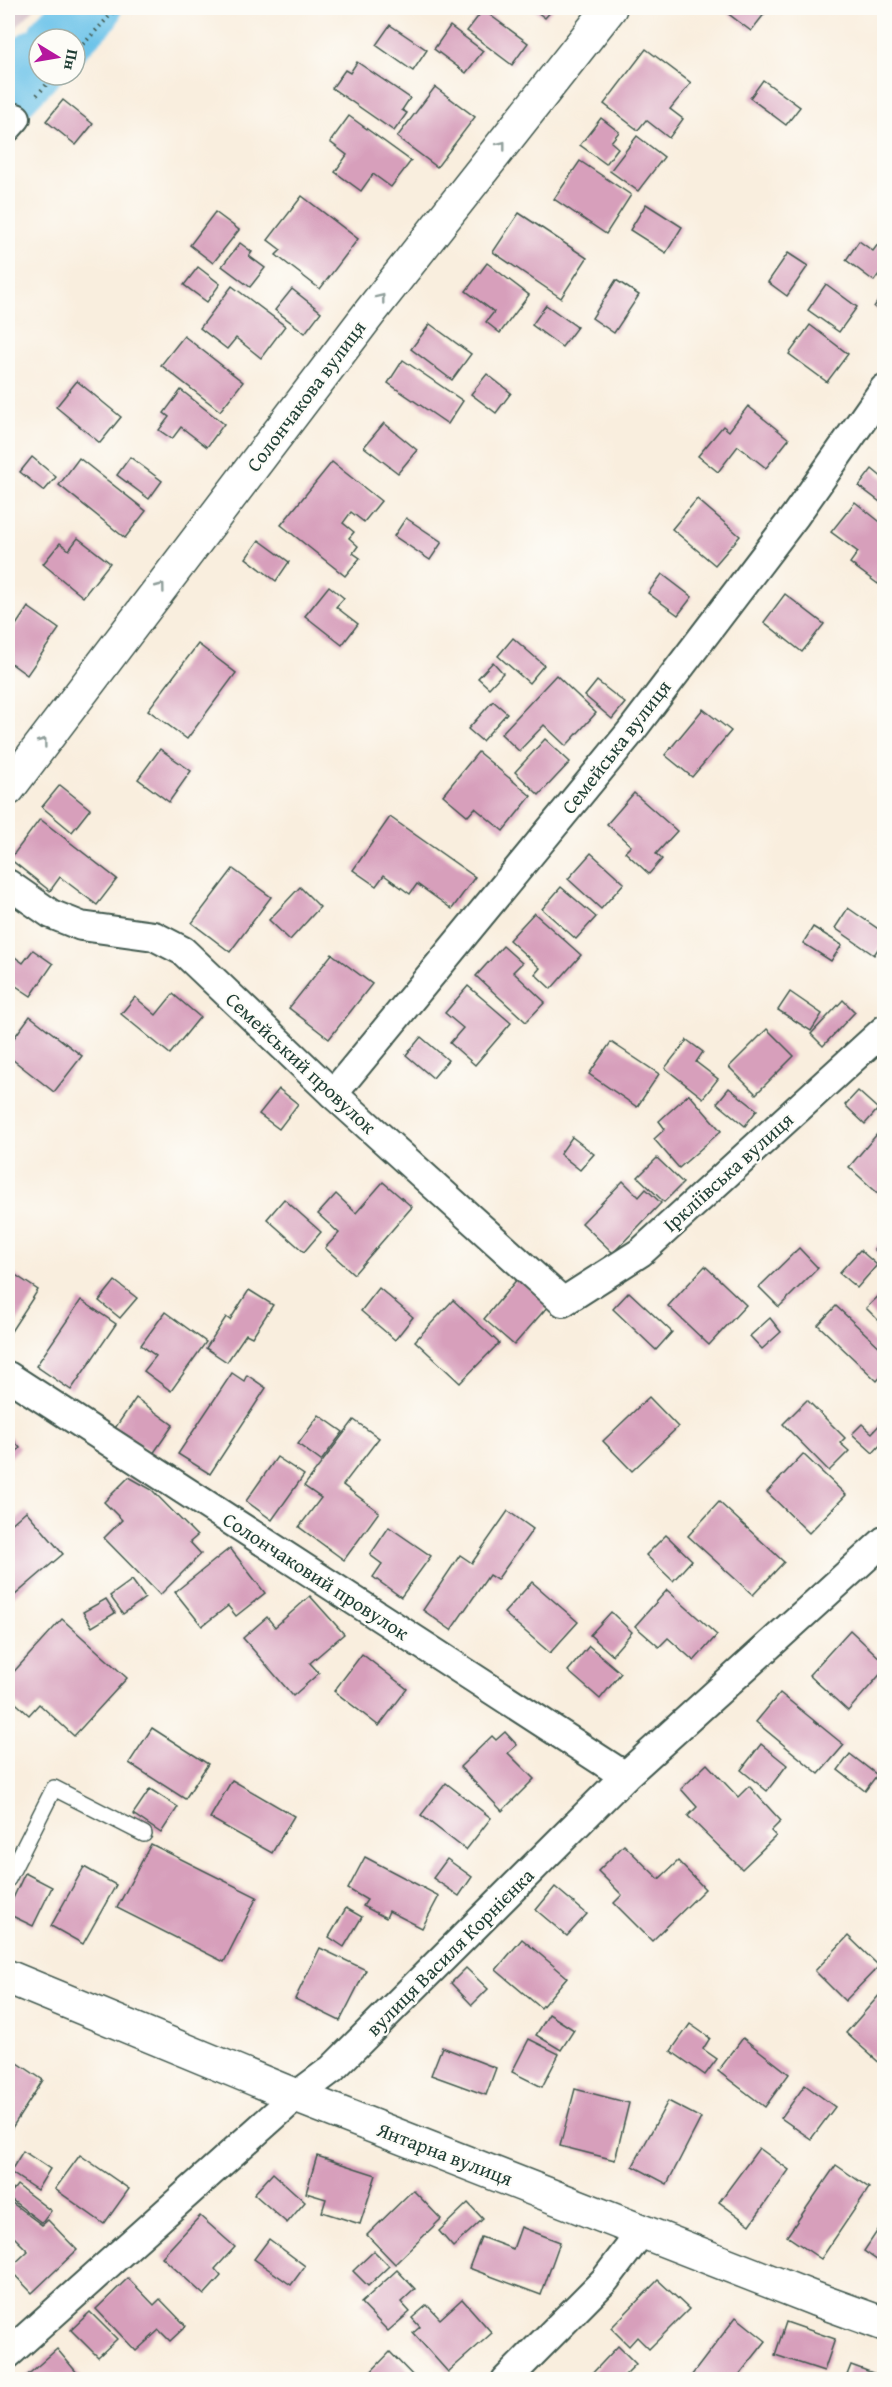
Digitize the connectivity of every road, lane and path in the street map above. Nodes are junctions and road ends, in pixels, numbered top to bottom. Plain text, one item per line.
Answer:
1 (117, 8) edge
2 (610, 8) edge
3 (87, 40) edge
4 (885, 389) edge
5 (8, 789) edge
6 (8, 884) edge
7 (885, 1030) edge
8 (333, 1094) junction
9 (562, 1302) joint
10 (8, 1376) edge
11 (885, 1541) edge
12 (625, 1776) junction
13 (144, 1834) dead end
14 (8, 1879) edge
15 (8, 1977) edge
16 (296, 2096) junction
17 (642, 2231) junction
18 (885, 2324) edge
19 (8, 2354) edge
20 (506, 2379) edge

1 - 3 path
5 -> 2 main road, Солончакова вулиця
4 - 8 street, Семейська вулиця
6 - 8 street, Семейський провулок
7 - 9 street, Іркліївська вулиця
8 - 9 street, Семейський провулок
10 - 12 street, Солончаковий провулок
11 - 12 street, вулиця Василя Корнієнка
12 - 16 street, вулиця Василя Корнієнка
13 - 14 lane
15 - 16 main road, Янтарна вулиця
16 - 17 main road, Янтарна вулиця
16 - 19 street, вулиця Василя Корнієнка
17 - 18 main road, Янтарна вулиця
17 - 20 street

